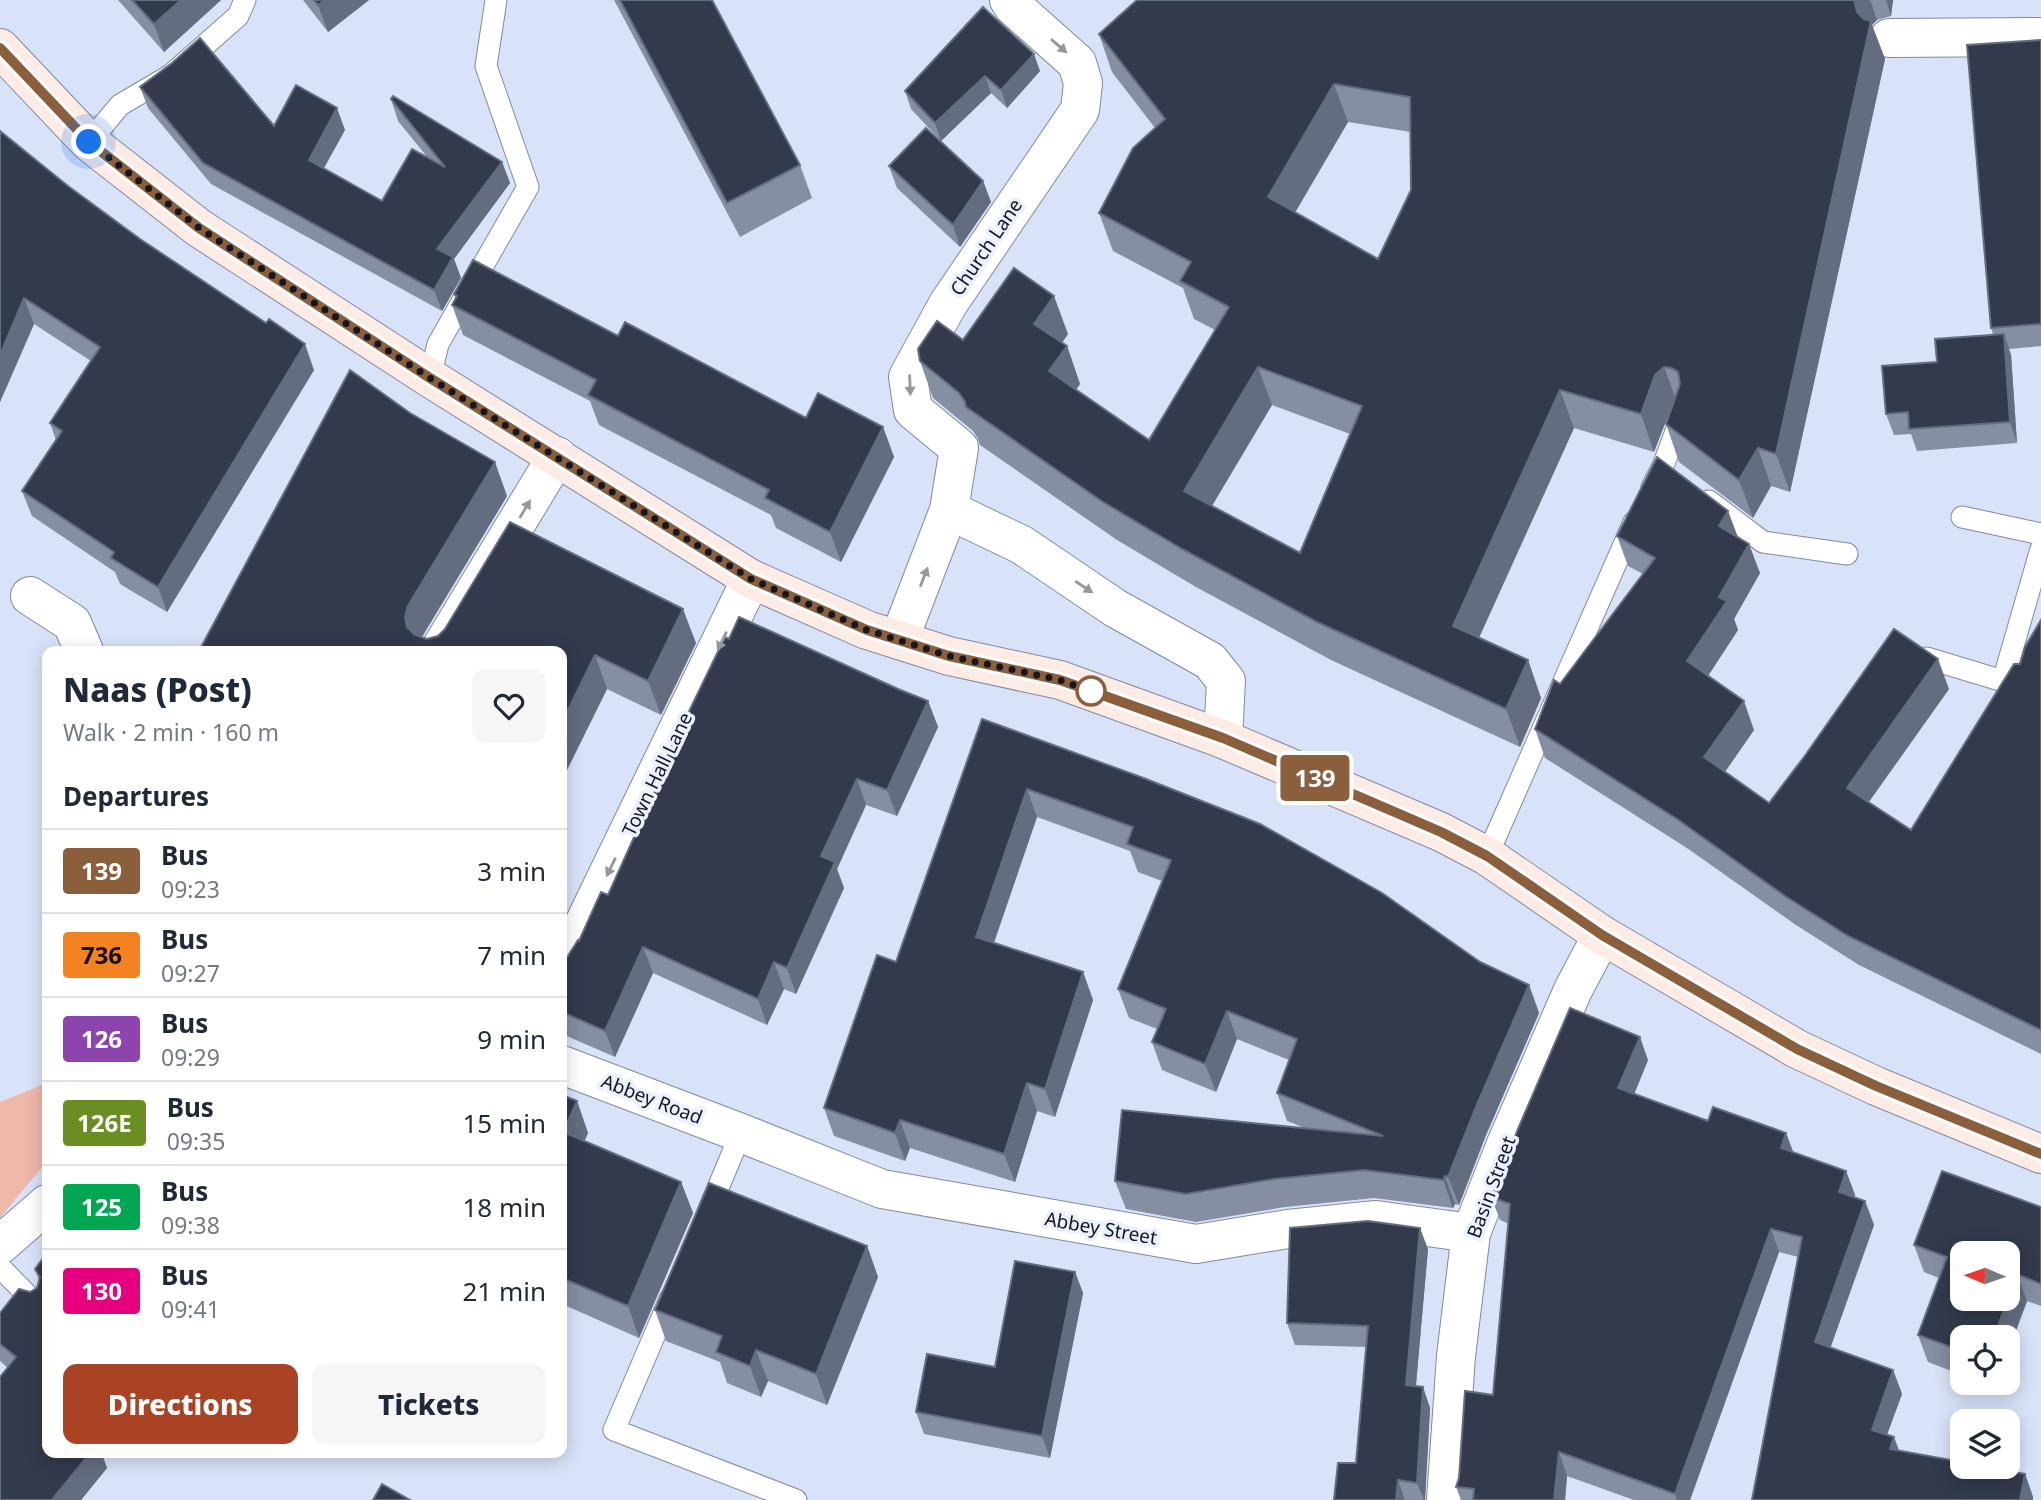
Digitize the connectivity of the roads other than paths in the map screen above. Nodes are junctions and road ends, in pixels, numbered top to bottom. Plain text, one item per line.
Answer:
1 (244, 0) edge
2 (496, 0) edge
3 (1009, 0) edge
4 (2041, 37) edge
5 (1889, 38) dead end
6 (0, 48) edge
7 (89, 142) junction
8 (430, 378) junction
9 (1681, 418) edge
10 (557, 456) junction
11 (1696, 491) edge
12 (949, 510) junction
13 (1962, 517) dead end
14 (2041, 534) edge
15 (2041, 549) edge
16 (1847, 554) dead end
17 (751, 579) junction
18 (30, 596) dead end
19 (898, 640) junction
20 (82, 646) edge
21 (442, 646) edge
22 (1927, 658) edge
23 (1223, 738) junction
24 (1487, 856) junction
25 (1602, 935) junction
26 (567, 959) edge
27 (567, 1067) edge
28 (741, 1133) junction
29 (2041, 1154) edge
30 (42, 1208) edge
31 (699, 1232) edge
32 (1471, 1233) junction
33 (0, 1245) edge
34 (0, 1267) edge
35 (678, 1282) edge
36 (36, 1304) edge
37 (796, 1500) edge
38 (1446, 1500) edge

1 - 7 lane
2 - 8 lane
3 -> 12 street, Church Lane
4 - 5 street
6 - 7 main road
7 - 8 main road
8 - 10 main road
9 - 24 lane
10 - 17 main road
21 -> 10 street
11 - 16 lane
19 -> 12 street
12 -> 23 street
13 - 14 lane
15 - 22 lane
17 - 19 main road
17 -> 26 street, Town Hall Lane
18 - 20 street
19 - 23 main road
23 - 24 main road
24 - 25 main road
25 - 29 main road
25 - 32 street, Basin Street
27 - 28 street, Abbey Road
28 - 31 lane
28 - 32 street, Abbey Street
30 - 33 street
32 - 38 street, Basin Street
34 - 36 lane
35 - 37 lane

